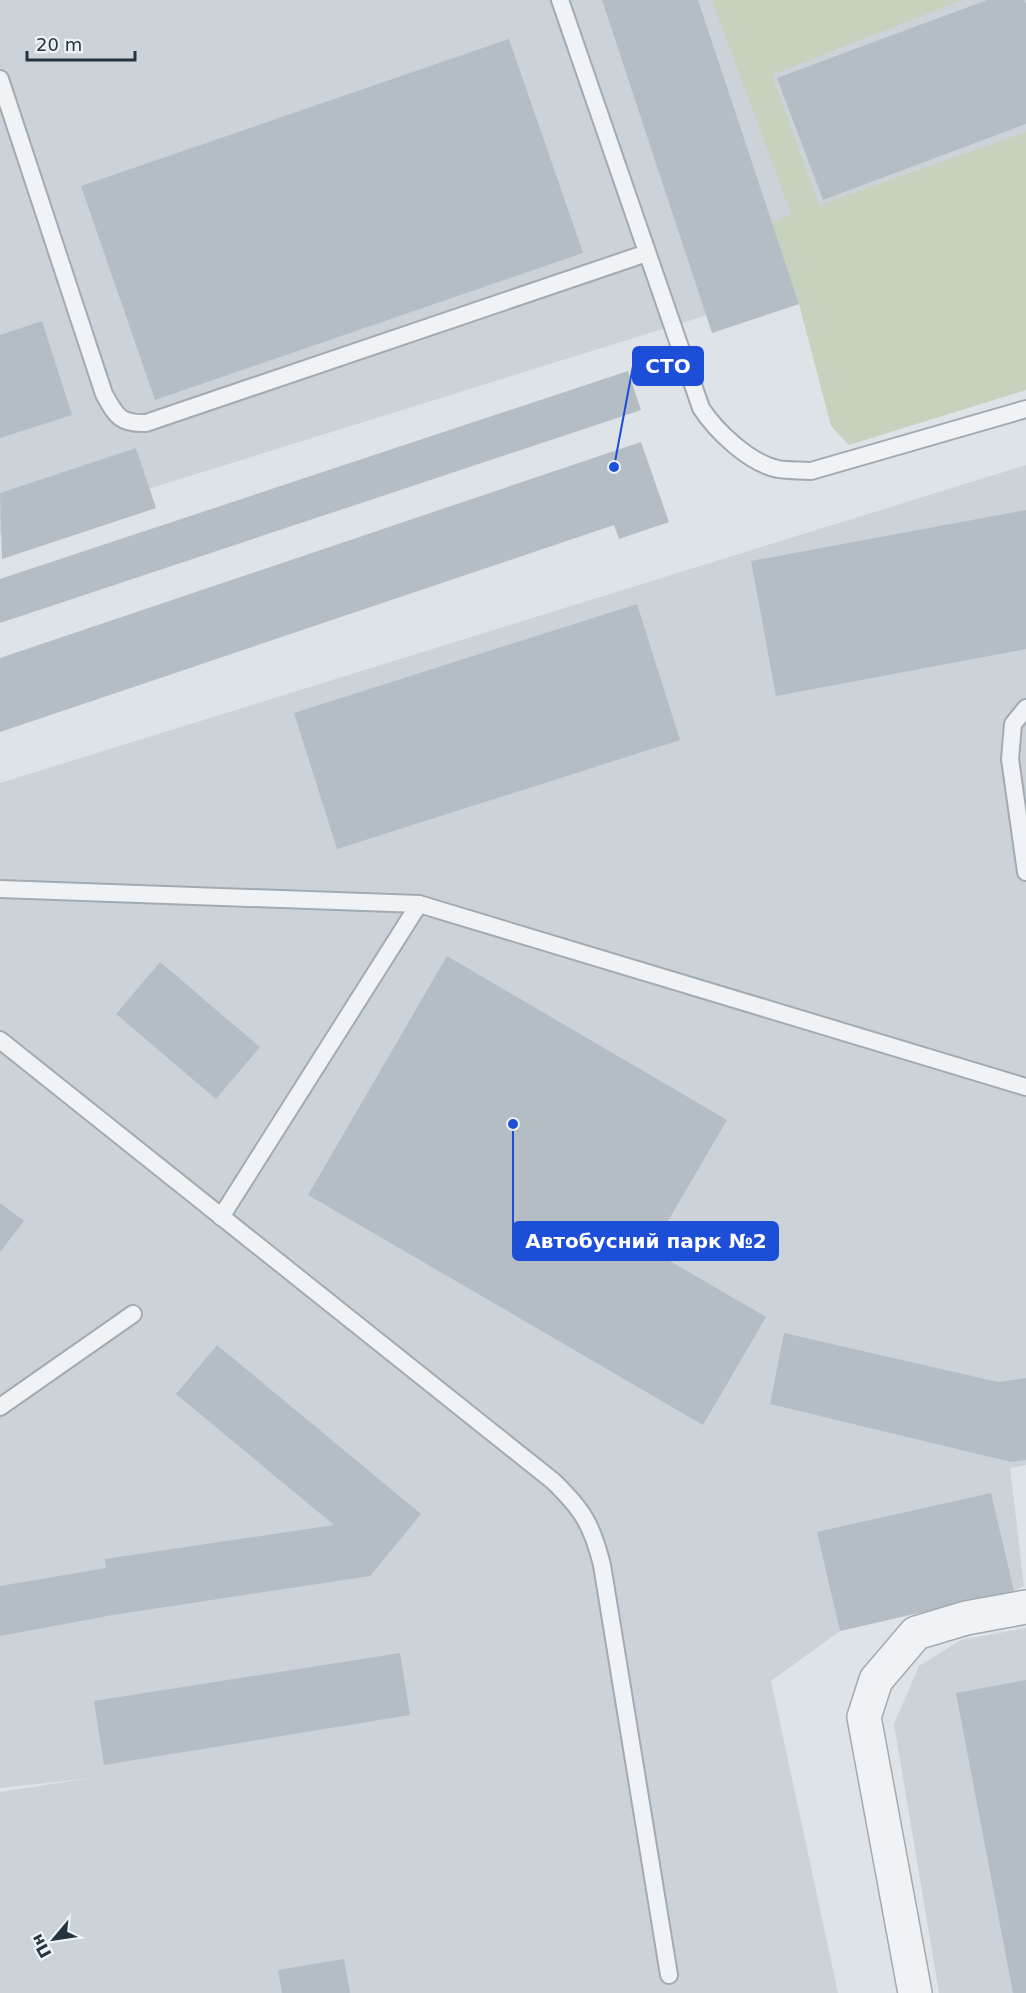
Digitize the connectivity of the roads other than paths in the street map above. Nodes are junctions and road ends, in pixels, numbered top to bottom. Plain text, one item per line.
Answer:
1 (560, 0) edge
2 (0, 79) edge
3 (647, 253) junction
4 (1026, 409) edge
5 (1026, 708) edge
6 (1026, 872) edge
7 (0, 889) edge
8 (419, 904) junction
9 (0, 1040) edge
10 (1026, 1087) edge
11 (221, 1216) junction
12 (133, 1314) dead end
13 (0, 1407) edge
14 (1026, 1607) edge
15 (669, 1975) dead end
16 (915, 1993) edge

1 - 3 lane
2 - 3 lane
3 - 4 lane
5 - 6 lane
7 - 8 lane
8 - 10 lane
8 - 11 lane
9 - 11 lane
11 - 15 lane
12 - 13 lane
14 - 16 street

